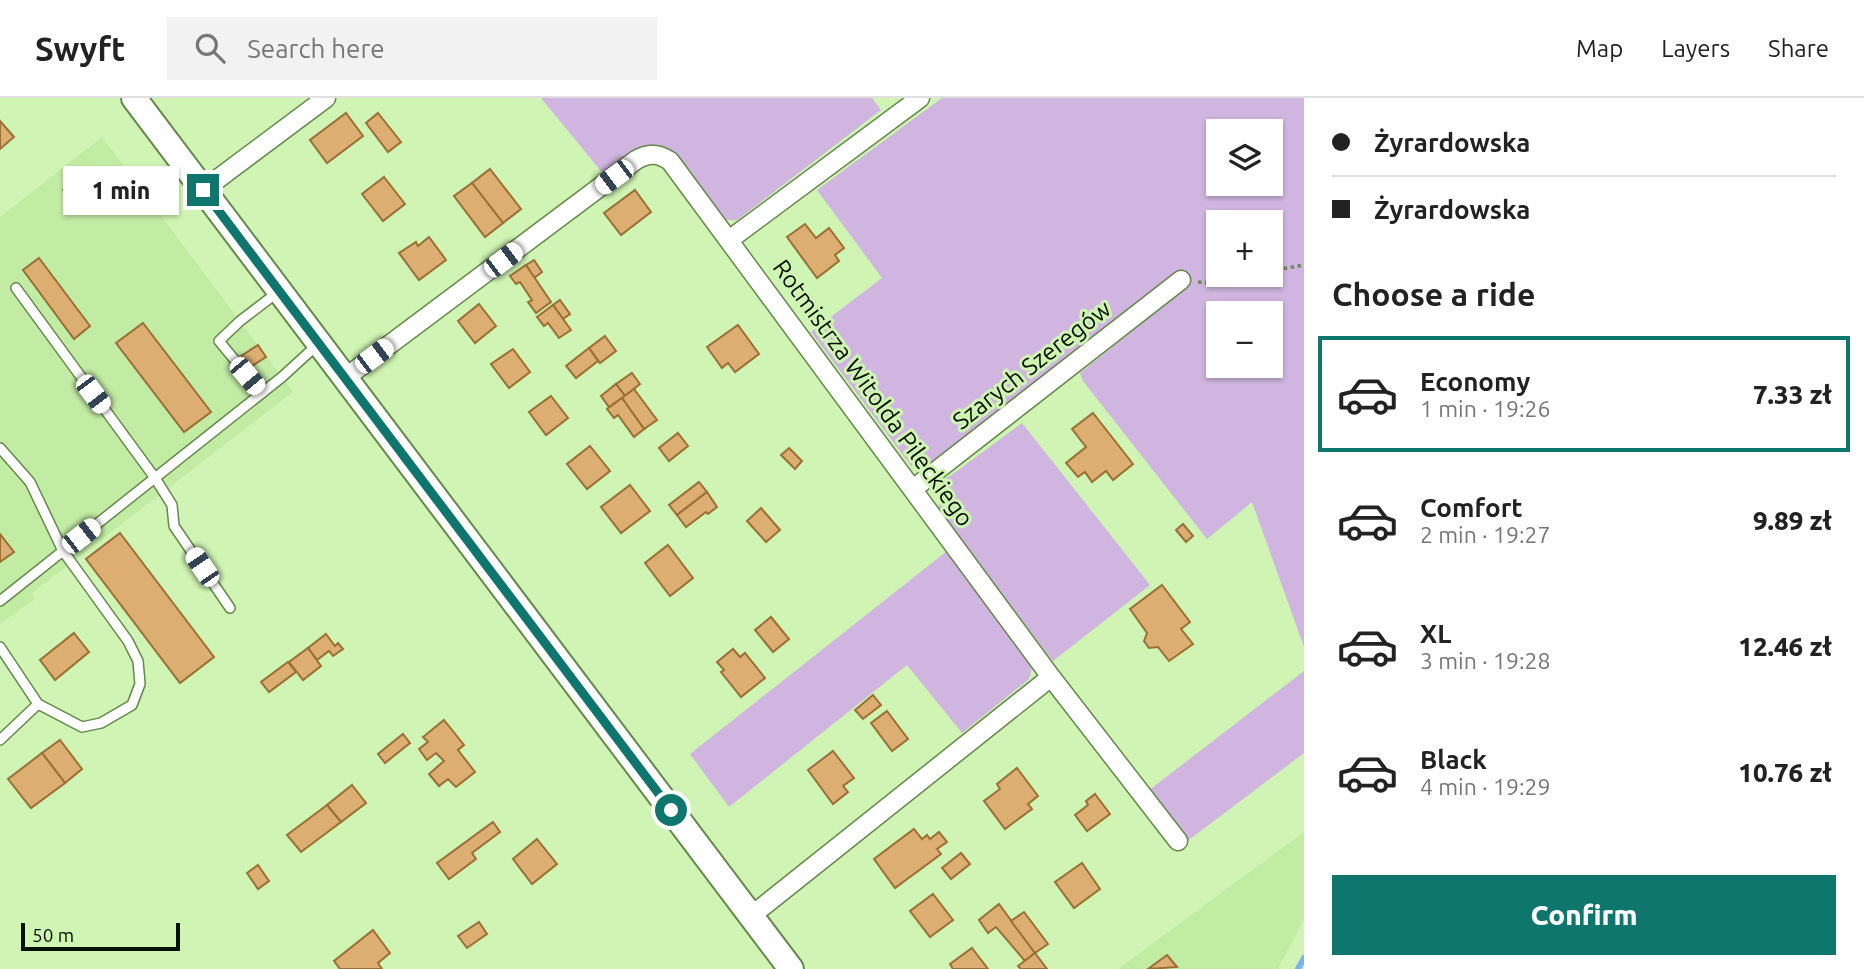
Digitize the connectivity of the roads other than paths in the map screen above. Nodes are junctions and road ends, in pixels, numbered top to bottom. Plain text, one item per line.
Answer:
1 (134, 98) edge
2 (326, 98) edge
3 (920, 98) edge
4 (203, 190) junction
5 (729, 240) junction
6 (1181, 280) road end
7 (16, 288) dead end
8 (279, 291) junction
9 (319, 344) junction
10 (345, 378) junction
11 (262, 393) junction
12 (0, 448) edge
13 (155, 478) junction
14 (913, 489) junction
15 (63, 551) junction
16 (0, 601) edge
17 (230, 608) dead end
18 (0, 647) edge
19 (1051, 677) junction
20 (38, 704) junction
21 (0, 740) edge
22 (1178, 841) dead end
23 (751, 916) junction
24 (791, 969) edge

1 - 4 main road
2 - 4 street
3 - 5 street
4 - 8 main road
5 - 10 street, Rotmistrza Witolda Pileckiego
5 - 14 street, Rotmistrza Witolda Pileckiego
6 - 14 street, Szarych Szeregów
7 - 13 lane
8 - 9 main road
8 - 11 lane
9 - 10 main road
9 - 11 lane
10 - 23 main road
11 - 13 lane
12 - 15 lane
13 - 15 lane
13 - 17 lane
14 - 19 street, Rotmistrza Witolda Pileckiego
15 - 16 lane
15 - 20 lane
18 - 20 lane
19 - 22 street, Rotmistrza Witolda Pileckiego
19 - 23 street
20 - 21 lane
23 - 24 main road

